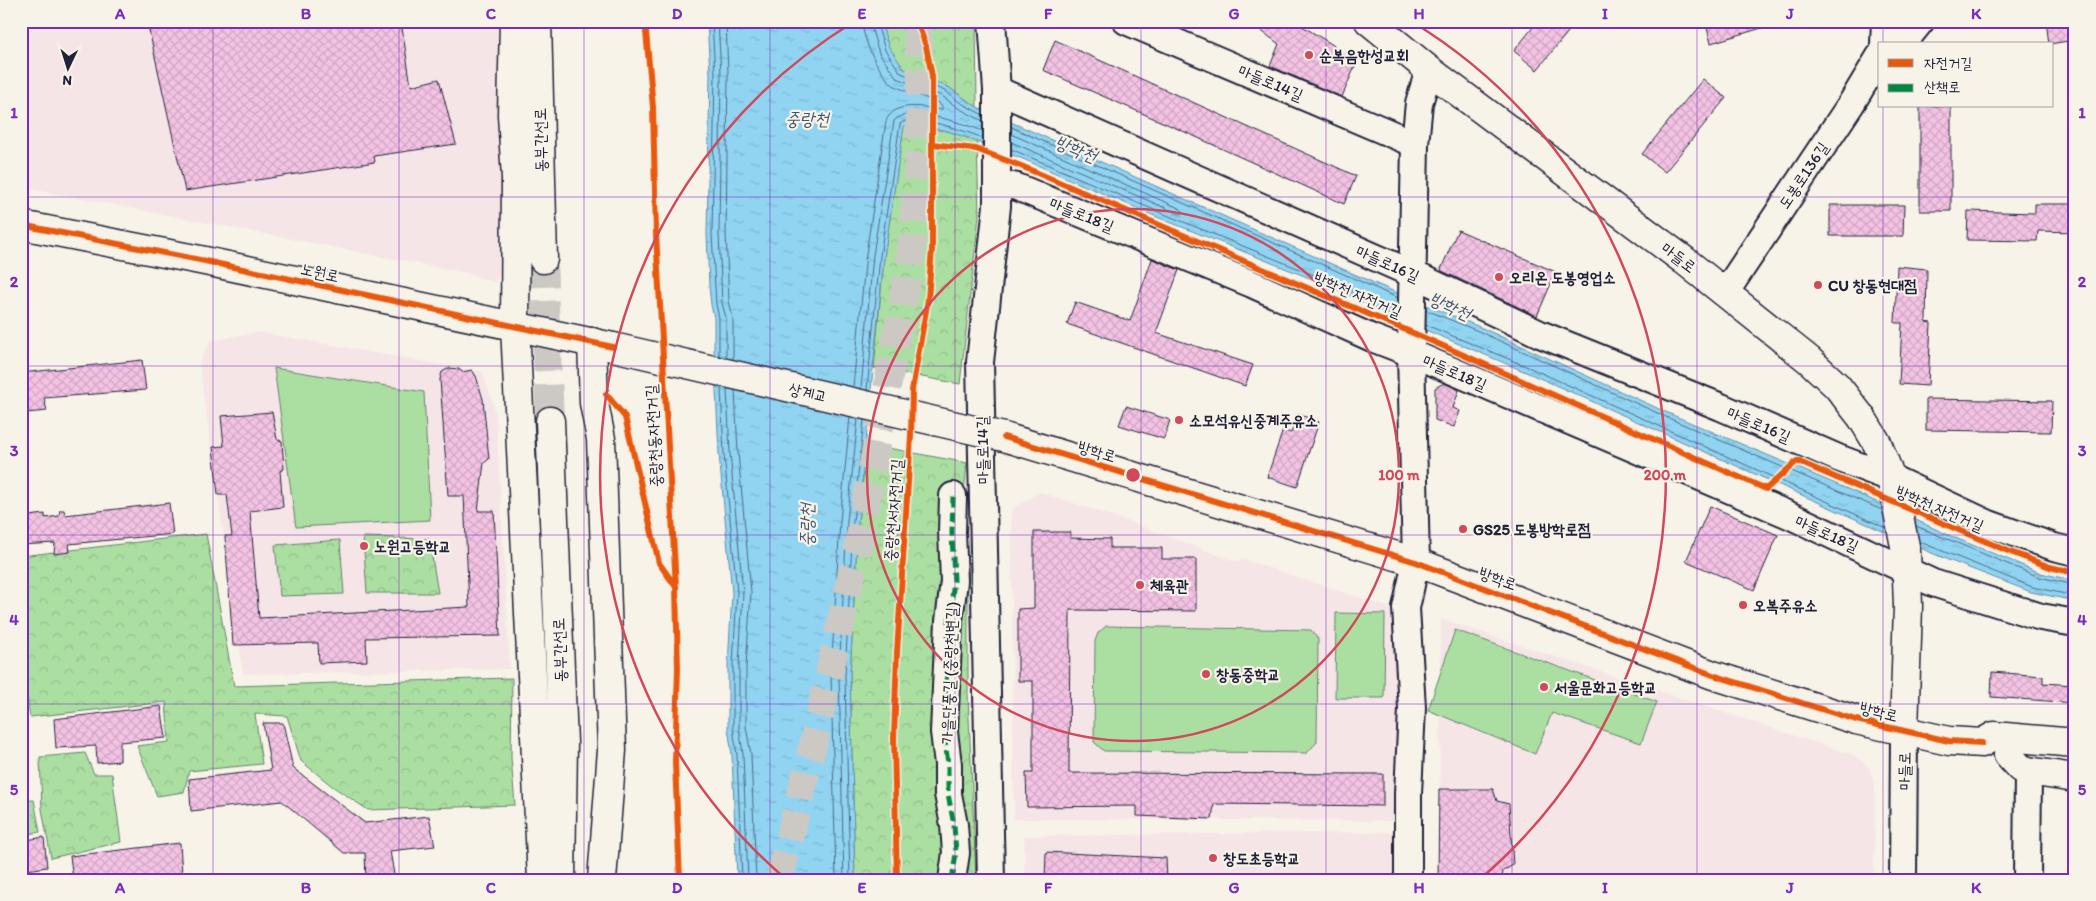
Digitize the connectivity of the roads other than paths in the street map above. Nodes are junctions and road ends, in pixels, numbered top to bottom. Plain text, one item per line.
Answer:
1 (514, 21) edge
2 (537, 21) edge
3 (992, 21) edge
4 (1126, 21) edge
5 (1369, 21) edge
6 (1885, 21) edge
7 (1902, 21) edge
8 (1921, 21) edge
9 (1886, 42) edge
10 (1887, 42) edge
11 (1899, 42) edge
12 (1878, 59) edge
13 (1429, 70) junction
14 (996, 95) junction
15 (1415, 144) junction
16 (998, 172) junction
17 (21, 225) edge
18 (543, 258) tunnel mouth
19 (1413, 278) junction
20 (1725, 293) junction
21 (515, 326) junction
22 (602, 344) junction
23 (1411, 346) junction
24 (550, 420) tunnel mouth
25 (1004, 437) joint
26 (1893, 484) junction
27 (953, 496) dead end
28 (2075, 552) edge
29 (1907, 561) junction
30 (1416, 562) junction
31 (2075, 623) edge
32 (2075, 730) edge
33 (1904, 731) junction
34 (2075, 743) edge
35 (2018, 755) junction
36 (2075, 761) edge
37 (2075, 778) edge
38 (542, 880) edge
39 (561, 880) edge
40 (602, 880) edge
41 (952, 880) edge
42 (990, 880) edge
43 (1408, 880) edge
44 (1903, 880) edge
45 (2028, 880) edge

1 - 21 main road
2 - 18 main road, 동부간선로
3 - 14 street, 마들로14길
4 - 15 street, 마들로14길
5 - 13 main road, 마들로
6 - 9 street
7 - 10 street
8 - 11 street
12 - 20 street, 도봉로136길
13 - 15 street
13 - 20 main road, 마들로
14 - 16 street, 마들로14길
14 - 19 street, 마들로16길
15 - 19 street
16 - 23 street, 마들로18길
16 - 42 street, 마들로14길
17 - 21 main road, 노원로
19 - 23 street
19 - 26 street, 마들로16길
20 - 26 main road, 마들로
21 - 22 main road, 노원로
21 - 38 main road
22 - 25 main road, 상계교, bridge
22 - 40 main road
23 - 29 street, 마들로18길
23 - 30 street
24 - 39 main road, 동부간선로
25 - 30 main road, 방학로
26 - 28 street
26 - 29 main road, 마들로
27 - 41 street, 가을단풍길 (중랑천변길)
29 - 31 street
29 - 33 main road, 마들로
30 - 33 main road, 방학로
30 - 43 street
32 - 35 main road
33 - 35 main road, 방학로
33 - 44 street, 마들로
34 - 35 main road, 방학로
35 - 36 main road, 방학로
35 - 37 main road
35 - 45 street

